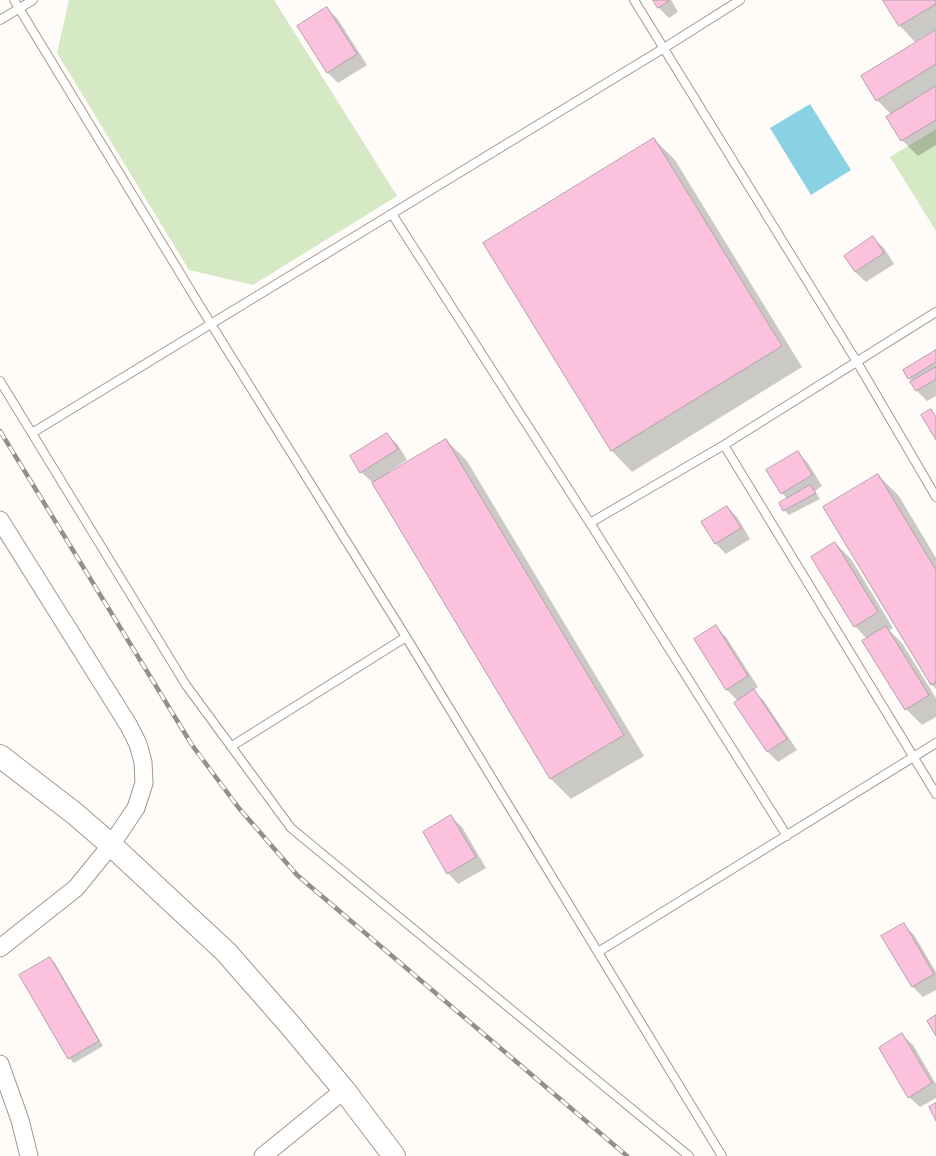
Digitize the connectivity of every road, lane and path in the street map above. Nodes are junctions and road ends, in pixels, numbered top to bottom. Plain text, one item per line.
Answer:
1 (14, 0) edge
2 (33, 0) edge
3 (634, 0) edge
4 (740, 0) edge
5 (19, 9) junction
6 (0, 20) edge
7 (664, 48) junction
8 (392, 214) junction
9 (936, 312) edge
10 (211, 324) junction
11 (857, 362) junction
12 (0, 382) edge
13 (32, 433) junction
14 (724, 445) junction
15 (936, 497) edge
16 (0, 520) edge
17 (590, 523) junction
18 (406, 637) junction
19 (936, 743) edge
20 (232, 746) junction
21 (0, 756) edge
22 (914, 757) junction
23 (936, 794) edge
24 (786, 836) junction
25 (111, 845) junction
26 (0, 948) edge
27 (598, 952) junction
28 (0, 1064) edge
29 (344, 1090) junction
30 (29, 1156) edge
31 (263, 1156) edge
32 (394, 1156) edge
33 (689, 1156) edge
34 (722, 1156) edge

1 - 5 lane
2 - 5 lane
3 - 7 lane
4 - 7 lane
5 - 6 lane
5 - 10 lane
7 - 8 lane
7 - 11 lane
8 - 10 lane
8 - 17 lane
9 - 11 lane
10 - 13 lane
10 - 18 lane
11 - 14 lane
11 - 15 lane
12 - 13 lane
13 - 20 lane
14 - 17 lane
14 - 22 lane
16 - 25 street
17 - 24 lane
18 - 20 lane
18 - 27 lane
19 - 22 lane
20 - 33 lane
21 - 25 street
22 - 23 lane
22 - 24 lane
24 - 27 lane
25 - 26 street
25 - 29 street
27 - 34 lane
28 - 30 street
29 - 31 street
29 - 32 street

